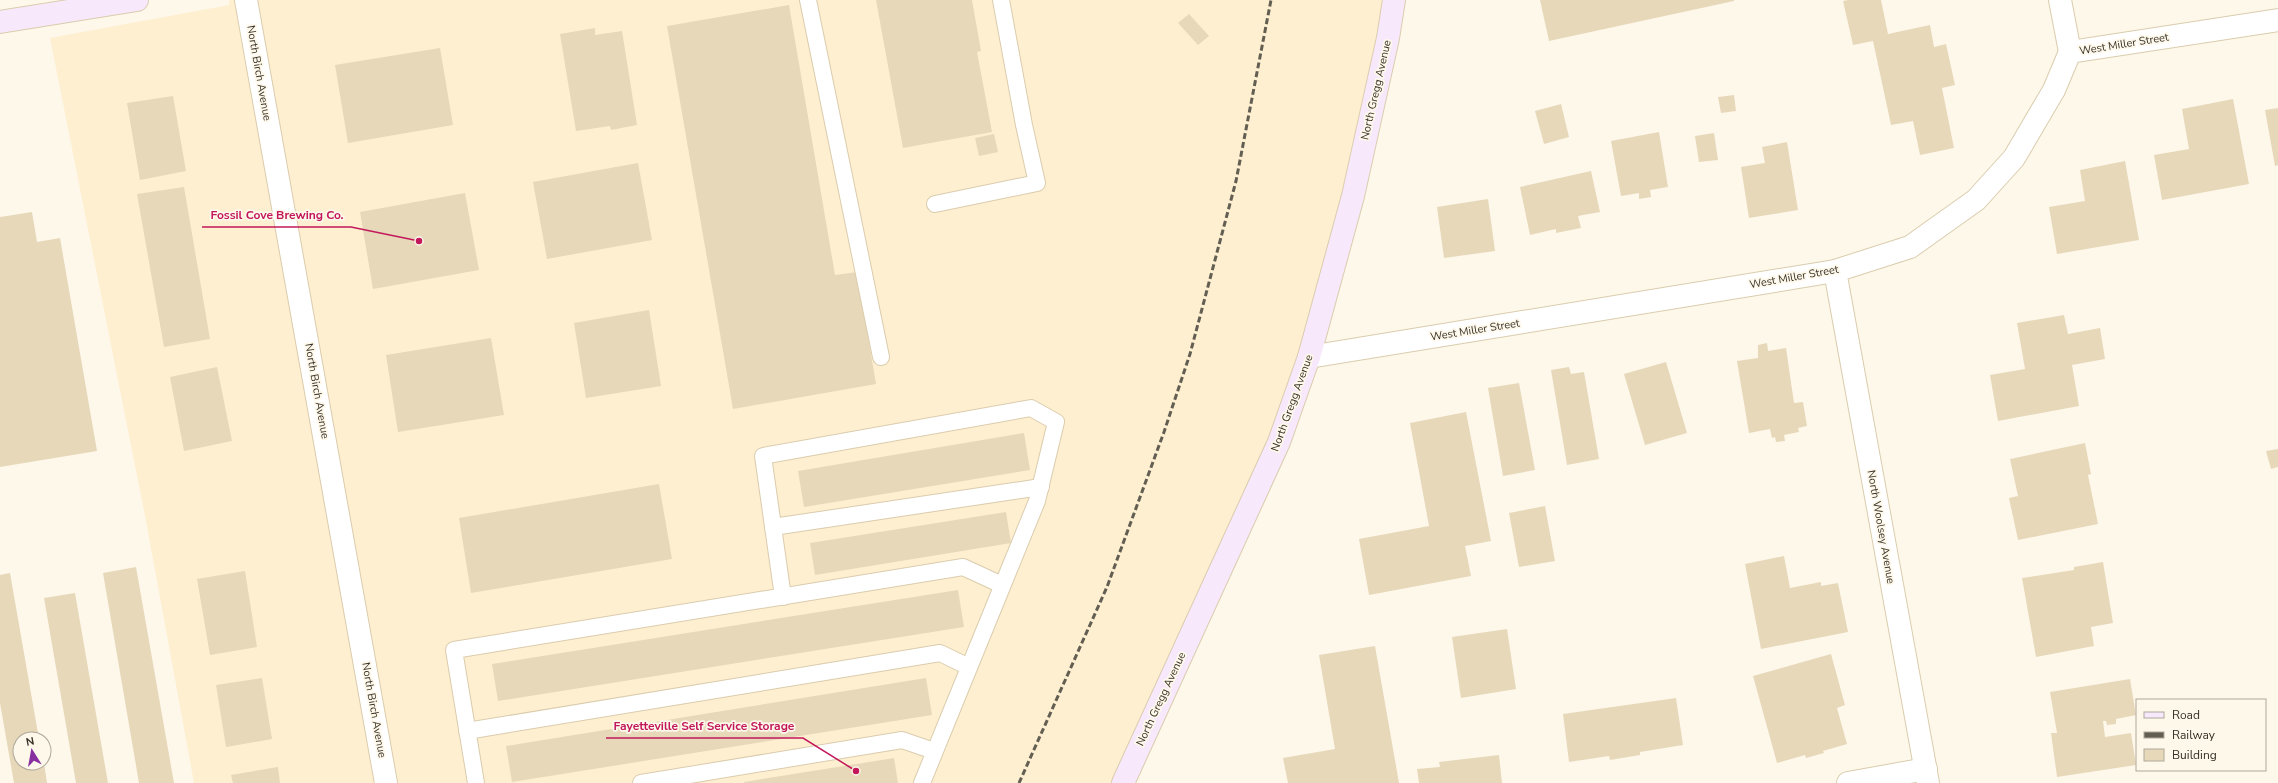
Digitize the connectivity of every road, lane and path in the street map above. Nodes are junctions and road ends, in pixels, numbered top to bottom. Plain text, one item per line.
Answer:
1 (137, 0) edge
2 (246, 0) edge
3 (808, 0) edge
4 (1001, 0) edge
5 (1394, 0) edge
6 (2060, 0) edge
7 (2278, 20) edge
8 (0, 22) edge
9 (2070, 52) junction
10 (935, 204) dead end
11 (1835, 271) junction
12 (1309, 357) junction
13 (881, 358) dead end
14 (1041, 486) junction
15 (773, 527) junction
16 (1002, 585) junction
17 (782, 597) junction
18 (969, 667) junction
19 (467, 731) junction
20 (934, 751) junction
21 (1927, 776) edge
22 (386, 783) edge
23 (476, 783) edge
24 (641, 783) edge
25 (922, 783) edge
26 (1123, 783) edge
27 (1848, 783) edge

1 - 8 main road
2 - 22 street, North Birch Avenue
3 - 13 lane
4 - 10 lane
5 - 12 main road, North Gregg Avenue
6 - 9 street
7 - 9 street, West Miller Street
9 - 11 street, West Miller Street
11 - 12 street, West Miller Street
11 - 21 street, North Woolsey Avenue
12 - 26 main road, North Gregg Avenue
14 - 15 lane
14 - 15 lane
14 - 16 lane
15 - 17 lane
16 - 17 lane
16 - 18 lane
17 - 19 lane
18 - 19 lane
18 - 20 lane
19 - 23 lane
20 - 24 lane
20 - 25 lane
21 - 27 street

